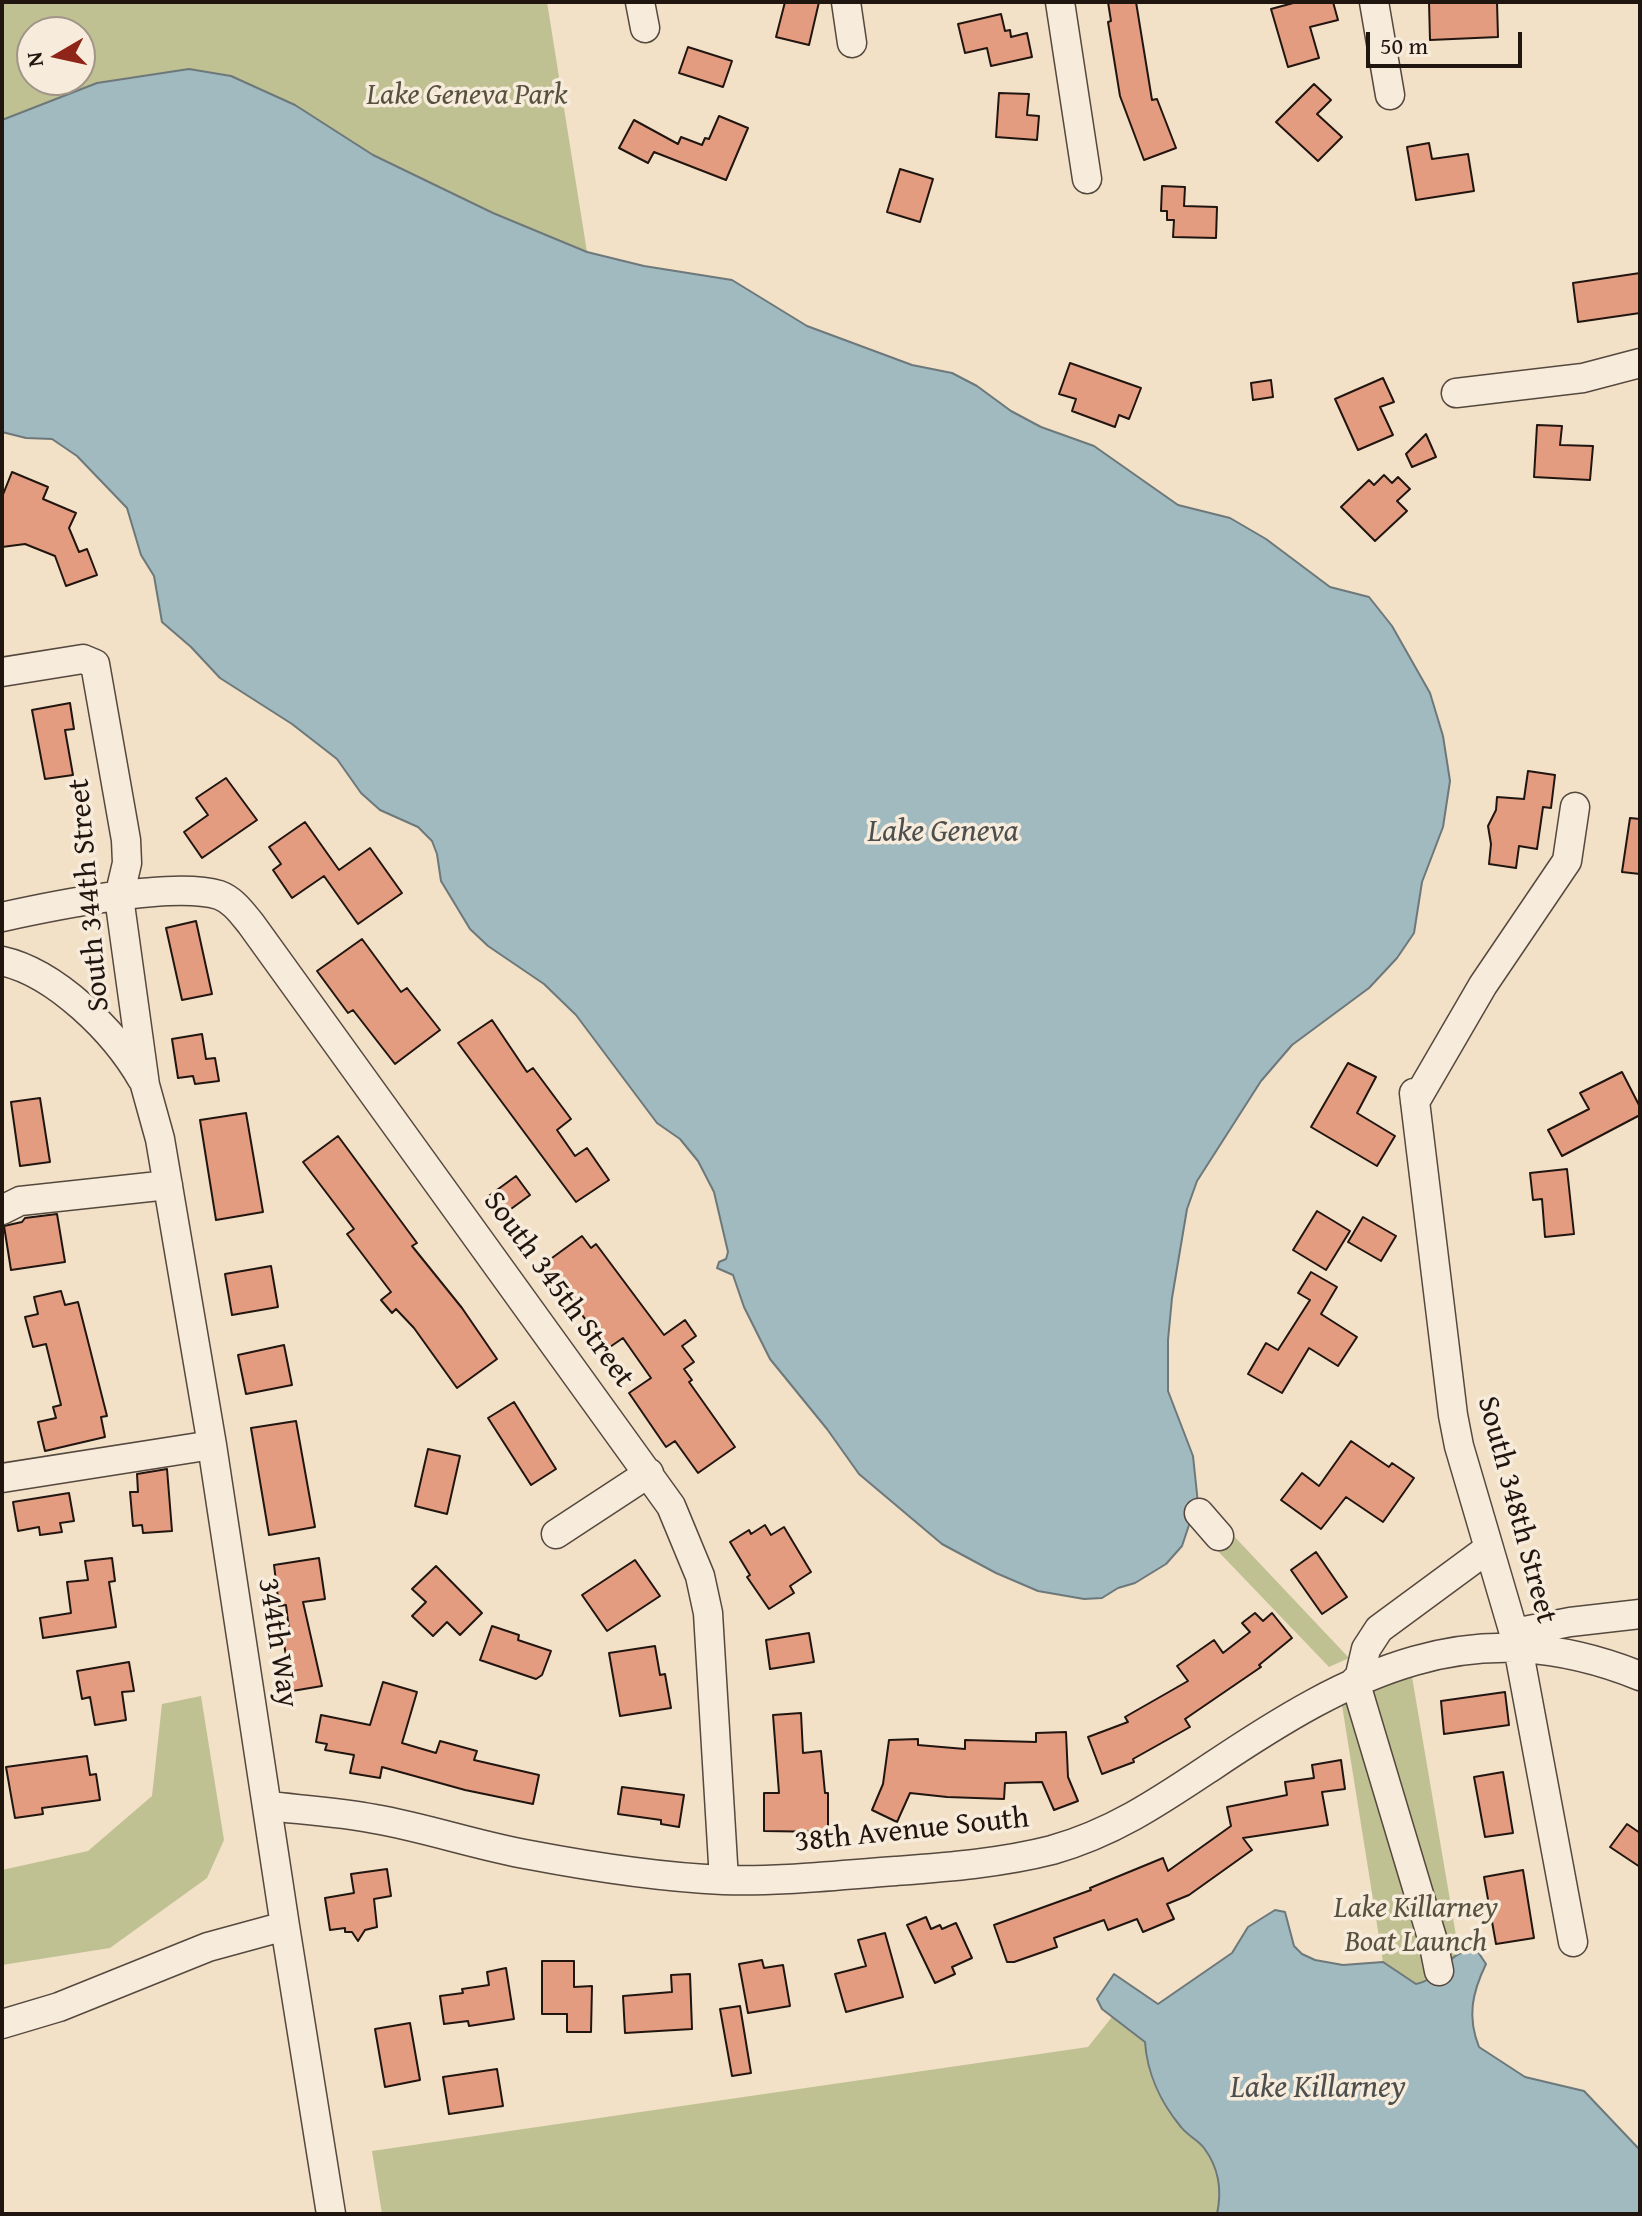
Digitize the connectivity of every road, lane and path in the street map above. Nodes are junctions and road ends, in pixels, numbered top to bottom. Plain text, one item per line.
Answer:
1 (846, 2) edge
2 (1060, 2) edge
3 (1374, 2) edge
4 (852, 43) dead end
5 (1390, 95) dead end
6 (1087, 179) dead end
7 (1640, 363) edge
8 (1456, 393) dead end
9 (2, 672) edge
10 (1575, 807) dead end
11 (119, 897) junction
12 (2, 917) edge
13 (2, 961) edge
14 (145, 1085) junction
15 (168, 1185) junction
16 (2, 1210) edge
17 (212, 1445) junction
18 (649, 1473) junction
19 (2, 1478) edge
20 (1199, 1513) dead end
21 (556, 1534) dead end
22 (1219, 1536) dead end
23 (1489, 1548) junction
24 (1640, 1614) edge
25 (1516, 1640) junction
26 (1640, 1676) edge
27 (1357, 1680) junction
28 (268, 1806) junction
29 (724, 1880) junction
30 (285, 1926) junction
31 (1573, 1942) dead end
32 (1439, 1971) dead end
33 (2, 2024) edge
34 (331, 2214) edge

1 - 4 street
2 - 6 street
3 - 5 street
7 - 8 street
9 - 11 street, South 344th Street
10 - 23 street, South 348th Street
11 - 12 street, South 345th Street
11 - 14 street, South 344th Street
11 - 18 street, South 345th Street
13 - 14 street
14 - 15 street, 344th Way
15 - 16 street
15 - 17 street, 344th Way
17 - 19 street
17 - 28 street, 344th Way
18 - 21 street
18 - 29 street, South 345th Street
20 - 22 street
23 - 25 street, South 348th Street
23 - 27 street
24 - 25 street
25 - 26 street
25 - 27 street, 38th Avenue South
25 - 31 street, South 348th Street
27 - 29 street, 38th Avenue South
27 - 32 street
28 - 29 street, 38th Avenue South
28 - 30 street, 344th Way
30 - 33 street
30 - 34 street, 344th Way

